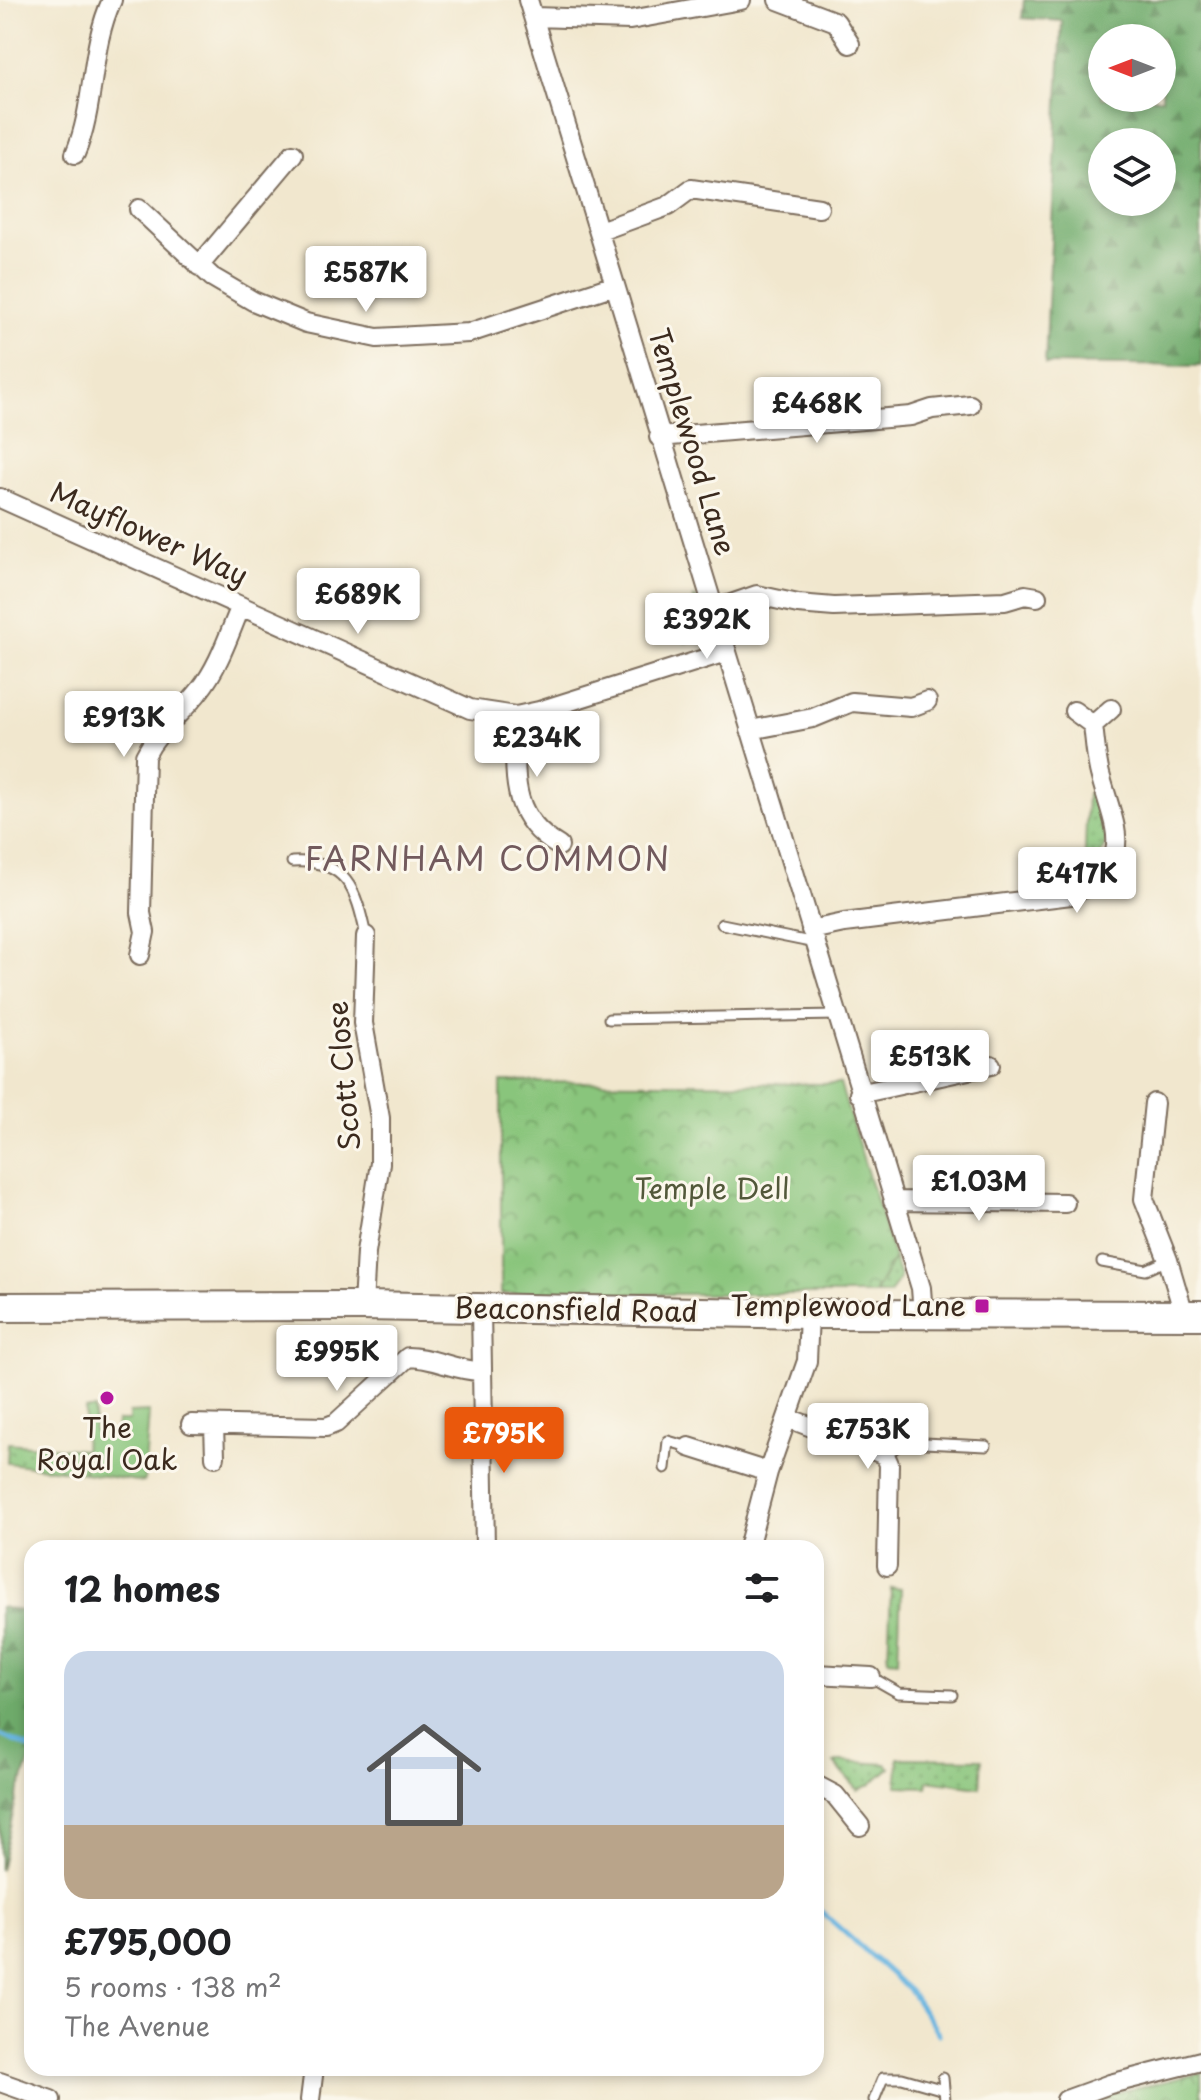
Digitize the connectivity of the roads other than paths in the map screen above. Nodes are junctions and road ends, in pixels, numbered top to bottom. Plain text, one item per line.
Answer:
1 (112, 0) edge
2 (741, 0) edge
3 (778, 0) edge
4 (531, 9) edge
5 (850, 44) dead end
6 (75, 154) dead end
7 (293, 154) dead end
8 (819, 208) dead end
9 (139, 209) dead end
10 (600, 231) junction
11 (199, 266) junction
12 (615, 285) junction
13 (970, 405) dead end
14 (659, 437) junction
15 (0, 498) edge
16 (1037, 597) dead end
17 (241, 606) junction
18 (714, 610) junction
19 (726, 652) junction
20 (927, 701) dead end
21 (1111, 709) dead end
22 (1074, 711) dead end
23 (516, 716) junction
24 (1093, 725) junction
25 (750, 730) junction
26 (559, 846) dead end
27 (292, 862) dead end
28 (722, 924) dead end
29 (366, 936) joint
30 (813, 936) junction
31 (140, 955) dead end
32 (837, 1015) junction
33 (609, 1019) dead end
34 (991, 1065) dead end
35 (859, 1094) junction
36 (1154, 1103) dead end
37 (893, 1201) junction
38 (1065, 1203) dead end
39 (1168, 1260) junction
40 (1102, 1262) dead end
41 (363, 1306) junction
42 (0, 1307) edge
43 (481, 1309) junction
44 (809, 1314) junction
45 (923, 1314) junction
46 (1192, 1315) edge
47 (362, 1349) dead end
48 (479, 1371) junction
49 (389, 1374) junction
50 (788, 1418) junction
51 (191, 1424) dead end
52 (214, 1425) junction
53 (986, 1446) dead end
54 (689, 1447) joint
55 (885, 1455) junction
56 (215, 1457) dead end
57 (665, 1468) dead end
58 (768, 1472) junction
59 (485, 1540) edge
60 (750, 1540) edge
61 (887, 1566) dead end
62 (824, 1674) edge
63 (871, 1677) joint
64 (952, 1695) dead end
65 (824, 1789) edge
66 (860, 1826) dead end
67 (1201, 2061) edge
68 (313, 2076) edge
69 (943, 2078) dead end
70 (0, 2082) edge
71 (944, 2095) edge
72 (51, 2100) edge
73 (310, 2100) edge
74 (874, 2100) edge
75 (1066, 2100) edge

1 - 6 street
2 - 4 street
3 - 5 street
4 - 10 street, Templewood Lane
7 - 11 street
8 - 10 street
9 - 11 street
10 - 12 street, Templewood Lane
11 - 12 street
12 - 14 street, Templewood Lane
13 - 14 street
14 - 18 street, Templewood Lane
15 - 17 street, Mayflower Way
16 - 18 street
17 - 23 street, Mayflower Way
17 - 31 street
18 - 19 street, Templewood Lane
19 - 23 street, Mayflower Way
19 - 25 street, Templewood Lane
20 - 25 street
21 - 24 street
22 - 24 street
23 - 26 street
24 - 30 street
25 - 30 street, Templewood Lane
27 - 29 lane
28 - 30 lane
29 - 41 street, Scott Close
30 - 32 street, Templewood Lane
32 - 33 lane
32 - 35 street, Templewood Lane
34 - 35 street
35 - 37 street, Templewood Lane
36 - 39 street
37 - 38 street
37 - 45 street, Templewood Lane
39 - 40 lane
39 - 46 street
41 - 42 main road, Beaconsfield Road
41 - 43 main road, Beaconsfield Road
43 - 44 main road, Beaconsfield Road
43 - 48 street
44 - 45 main road, Beaconsfield Road
44 - 50 street
45 - 46 main road, Beaconsfield Road
47 - 49 lane
48 - 49 street
48 - 59 street
49 - 52 street
50 - 55 street
50 - 58 street
51 - 52 street
52 - 56 street
53 - 55 lane
54 - 57 lane
54 - 58 street
55 - 61 street
58 - 60 street
62 - 63 street
63 - 64 lane
65 - 66 street
67 - 75 street
68 - 73 street
69 - 71 lane
70 - 72 street
71 - 74 lane

